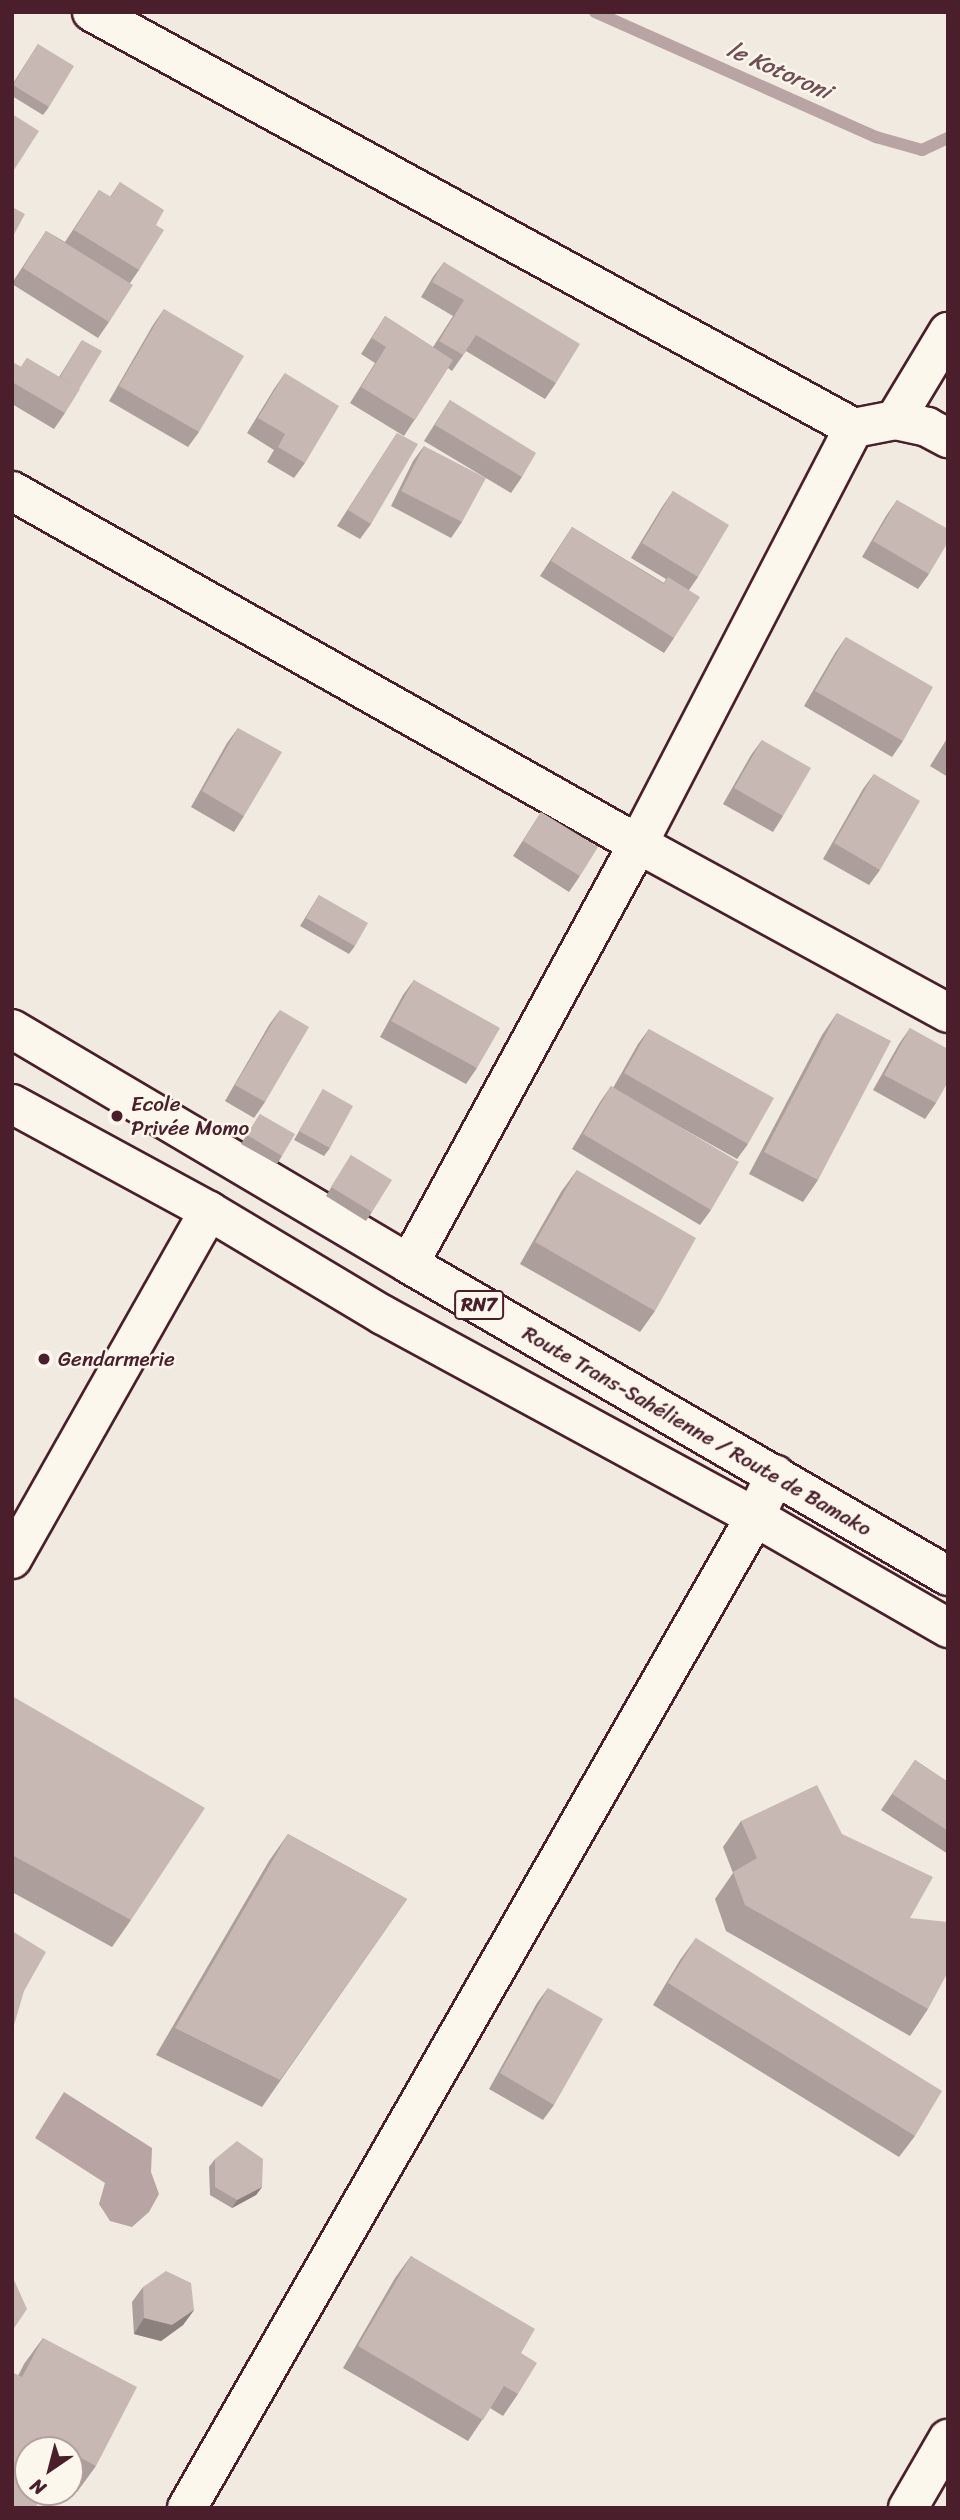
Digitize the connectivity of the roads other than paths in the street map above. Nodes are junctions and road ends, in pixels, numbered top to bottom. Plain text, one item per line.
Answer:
1 (92, 12) edge
2 (948, 332) edge
3 (895, 420) junction
4 (854, 428) junction
5 (948, 438) edge
6 (12, 491) edge
7 (638, 844) junction
8 (948, 1013) edge
9 (12, 1029) edge
10 (12, 1104) edge
11 (209, 1211) junction
12 (409, 1264) junction
13 (775, 1475) junction
14 (755, 1517) junction
15 (12, 1559) edge
16 (948, 1576) edge
17 (948, 1628) edge
18 (948, 2439) edge
19 (187, 2508) edge
20 (908, 2508) edge

1 - 4 main road
2 - 3 main road
3 - 4 main road
3 - 5 main road
4 - 7 main road
6 - 7 main road
7 - 8 main road
7 - 12 main road
9 - 12 main road, Route Trans-Sahélienne / Route de Bamako / RN7
10 - 11 main road, RN7
11 - 14 main road, RN7
11 - 15 main road
12 - 13 main road, Route Trans-Sahélienne / Route de Bamako / RN7
13 - 14 main road
13 - 16 main road, Route Trans-Sahélienne / Route de Bamako / RN7
14 - 17 main road, RN7
14 - 19 main road
18 - 20 main road

